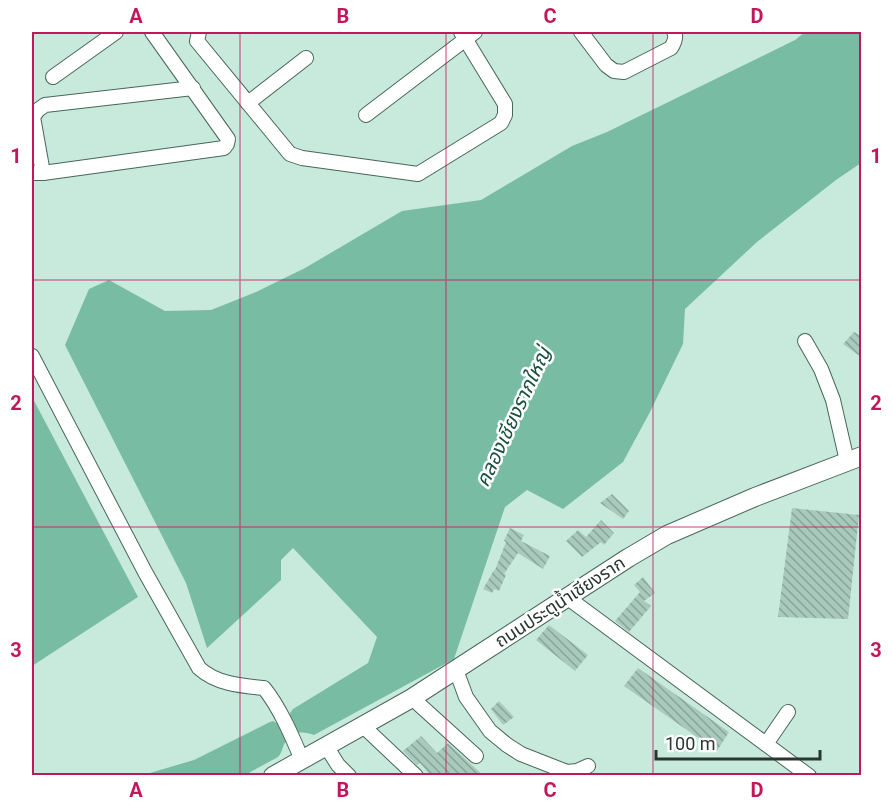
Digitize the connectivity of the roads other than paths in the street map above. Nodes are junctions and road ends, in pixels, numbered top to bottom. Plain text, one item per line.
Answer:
1 (116, 32) edge
2 (153, 32) edge
3 (199, 32) edge
4 (581, 32) edge
5 (674, 32) edge
6 (467, 34) edge
7 (306, 58) dead end
8 (53, 77) dead end
9 (193, 88) junction
10 (248, 103) junction
11 (366, 115) dead end
12 (37, 173) edge
13 (805, 342) dead end
14 (32, 356) edge
15 (854, 459) edge
16 (568, 598) junction
17 (456, 670) junction
18 (412, 698) junction
19 (788, 712) dead end
20 (363, 726) junction
21 (766, 744) junction
22 (326, 747) junction
23 (476, 756) dead end
24 (302, 760) junction
25 (588, 766) dead end
26 (277, 774) edge
27 (349, 776) edge
28 (416, 776) edge
29 (809, 776) edge

1 - 8 street
2 - 9 street
3 - 10 street
4 - 5 street
6 - 10 street
6 - 11 street
7 - 10 street
9 - 12 street
9 - 12 street
13 - 15 street
14 - 24 street
15 - 16 street, ถนนประตูน้ำเชียงราก
16 - 17 street, ถนนประตูน้ำเชียงราก
16 - 21 street
17 - 18 street, ถนนประตูน้ำเชียงราก
17 - 25 street
18 - 20 street, ถนนประตูน้ำเชียงราก
18 - 23 street
19 - 21 street
20 - 22 street, ถนนประตูน้ำเชียงราก
20 - 28 street
21 - 29 street
22 - 24 street, ถนนประตูน้ำเชียงราก
22 - 27 street
24 - 26 street, ถนนประตูน้ำเชียงราก

